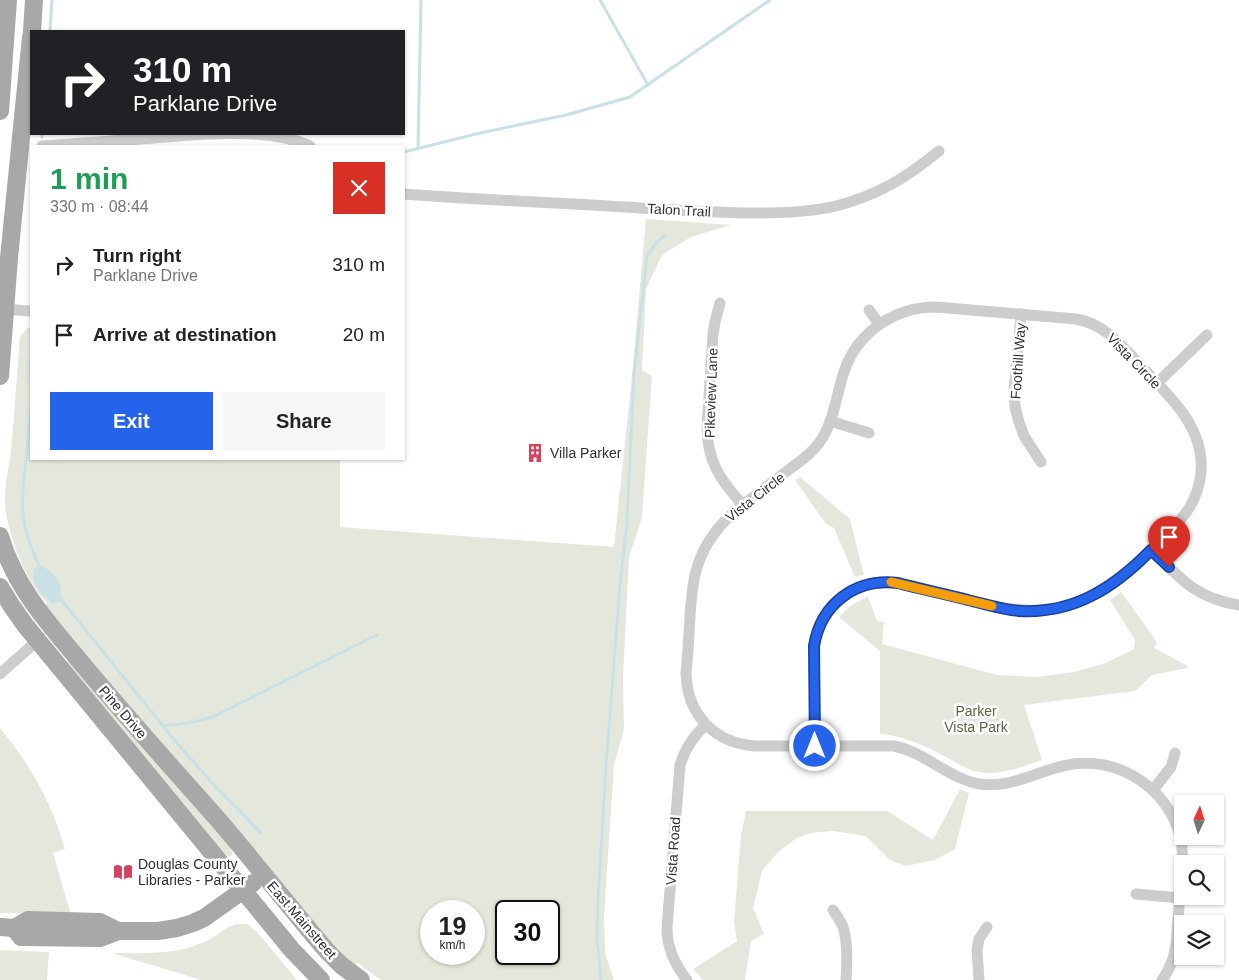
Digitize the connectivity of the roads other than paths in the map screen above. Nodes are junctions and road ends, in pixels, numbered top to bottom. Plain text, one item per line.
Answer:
1 (8, 0) edge
2 (34, 0) edge
3 (32, 30) edge
4 (30, 59) edge
5 (0, 111) edge
6 (181, 135) edge
7 (254, 135) edge
8 (55, 145) edge
9 (308, 145) edge
10 (26, 146) edge
11 (939, 152) dead end
12 (405, 194) edge
13 (720, 303) dead end
14 (3, 309) edge
15 (869, 310) dead end
16 (30, 311) edge
17 (1022, 314) junction
18 (880, 324) junction
19 (1207, 335) dead end
20 (0, 376) edge
21 (1157, 383) junction
22 (830, 421) junction
23 (869, 433) dead end
24 (1041, 462) dead end
25 (742, 504) junction
26 (0, 536) edge
27 (1151, 550) junction
28 (0, 587) edge
29 (1239, 605) edge
30 (38, 640) junction
31 (0, 674) edge
32 (706, 725) junction
33 (815, 746) junction
34 (1175, 753) dead end
35 (1153, 790) junction
36 (1182, 855) edge
37 (264, 875) junction
38 (244, 890) junction
39 (1136, 894) dead end
40 (1174, 897) edge
41 (1179, 905) edge
42 (832, 910) dead end
43 (7, 927) edge
44 (986, 927) dead end
45 (321, 980) edge
46 (361, 980) edge
47 (687, 980) edge
48 (846, 980) edge
49 (979, 980) edge
50 (1162, 980) edge

1 - 5 main road
2 - 3 main road
4 - 10 main road
6 - 8 street
7 - 9 street
10 - 14 main road
11 - 12 street, Talon Trail
13 - 25 street, Pikeview Lane
14 - 16 street
14 - 20 main road
15 - 18 street
17 - 18 street, Vista Circle
17 - 21 street, Vista Circle
17 - 24 street, Foothill Way
18 - 22 street, Vista Circle
19 - 21 street
21 - 27 street, Vista Circle
22 - 23 street
22 - 25 street, Vista Circle
25 - 32 street, Vista Circle
26 - 37 main road, Pine Drive
27 - 29 street
27 - 33 street, Vista Circle
28 - 30 main road, Pine Drive
30 - 31 street
30 - 38 main road, Pine Drive
32 - 33 street
32 - 47 street, Vista Road
33 - 35 street
34 - 35 street
35 - 36 street
37 - 38 main road, East Mainstreet
37 - 46 main road, East Mainstreet
38 - 43 main road, East Mainstreet
38 - 45 main road, East Mainstreet
39 - 40 street
41 - 50 street
42 - 48 street
44 - 49 street

